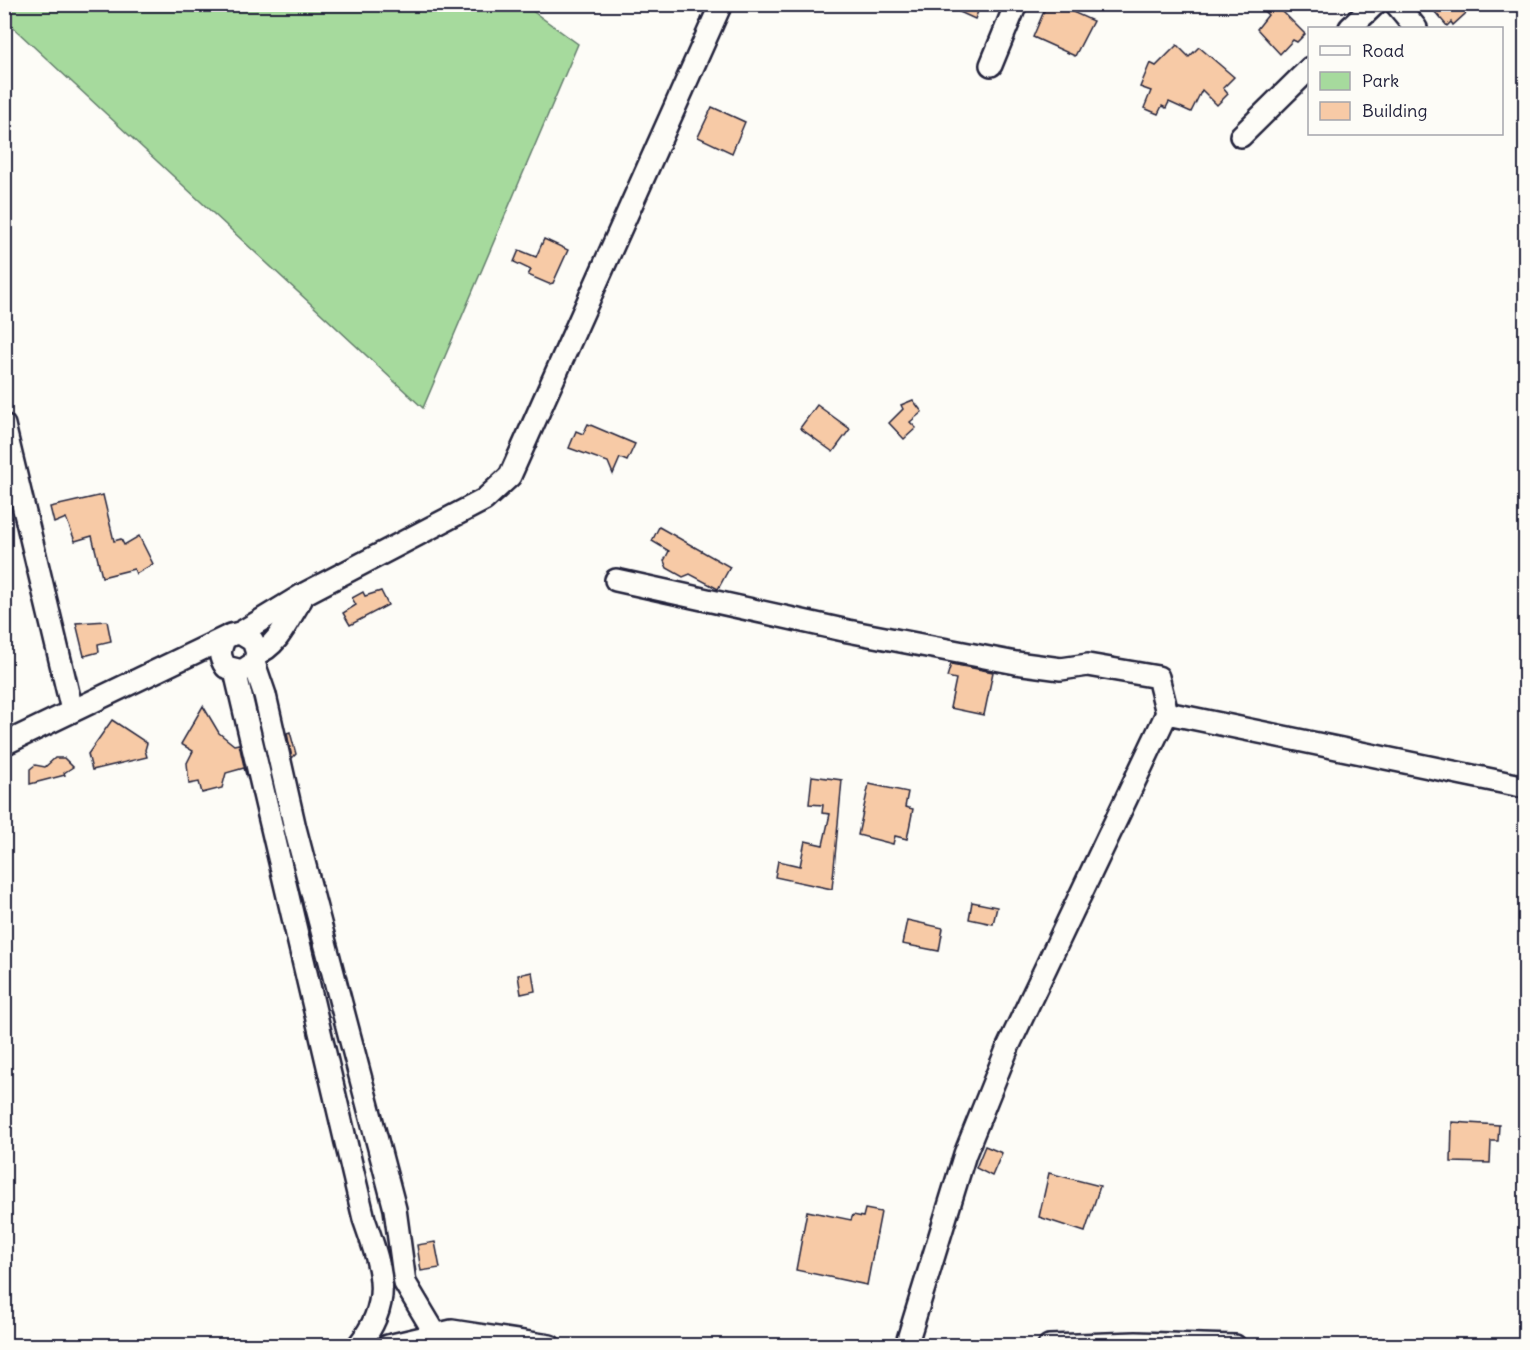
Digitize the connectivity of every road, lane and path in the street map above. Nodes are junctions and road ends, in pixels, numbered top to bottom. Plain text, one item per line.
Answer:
1 (722, 4) edge
2 (1016, 4) edge
3 (1375, 4) edge
4 (1396, 4) edge
5 (1351, 27) edge
6 (1415, 27) edge
7 (991, 65) dead end
8 (1308, 70) edge
9 (1241, 136) dead end
10 (4, 425) edge
11 (616, 580) dead end
12 (238, 653) junction
13 (72, 710) junction
14 (269, 712) junction
15 (1167, 712) junction
16 (246, 715) junction
17 (6, 737) edge
18 (1526, 787) edge
19 (388, 1181) junction
20 (357, 1187) junction
21 (398, 1237) junction
22 (372, 1243) junction
23 (436, 1335) junction
24 (358, 1346) edge
25 (388, 1346) edge
26 (550, 1346) edge
27 (906, 1346) edge
28 (1049, 1346) edge
29 (1235, 1346) edge

1 - 12 street
2 - 7 street
3 - 5 street
4 - 6 street
8 - 9 street
10 - 13 street
11 - 15 street
12 - 13 street
12 - 14 street
12 - 16 street
13 - 17 street
14 - 16 street
14 - 19 street
15 - 18 street
15 - 27 street
16 - 20 street
19 - 20 street
19 - 21 street
20 - 22 street
21 - 22 street
21 - 23 street
22 - 24 street
23 - 25 street
23 - 26 street
28 - 29 street

